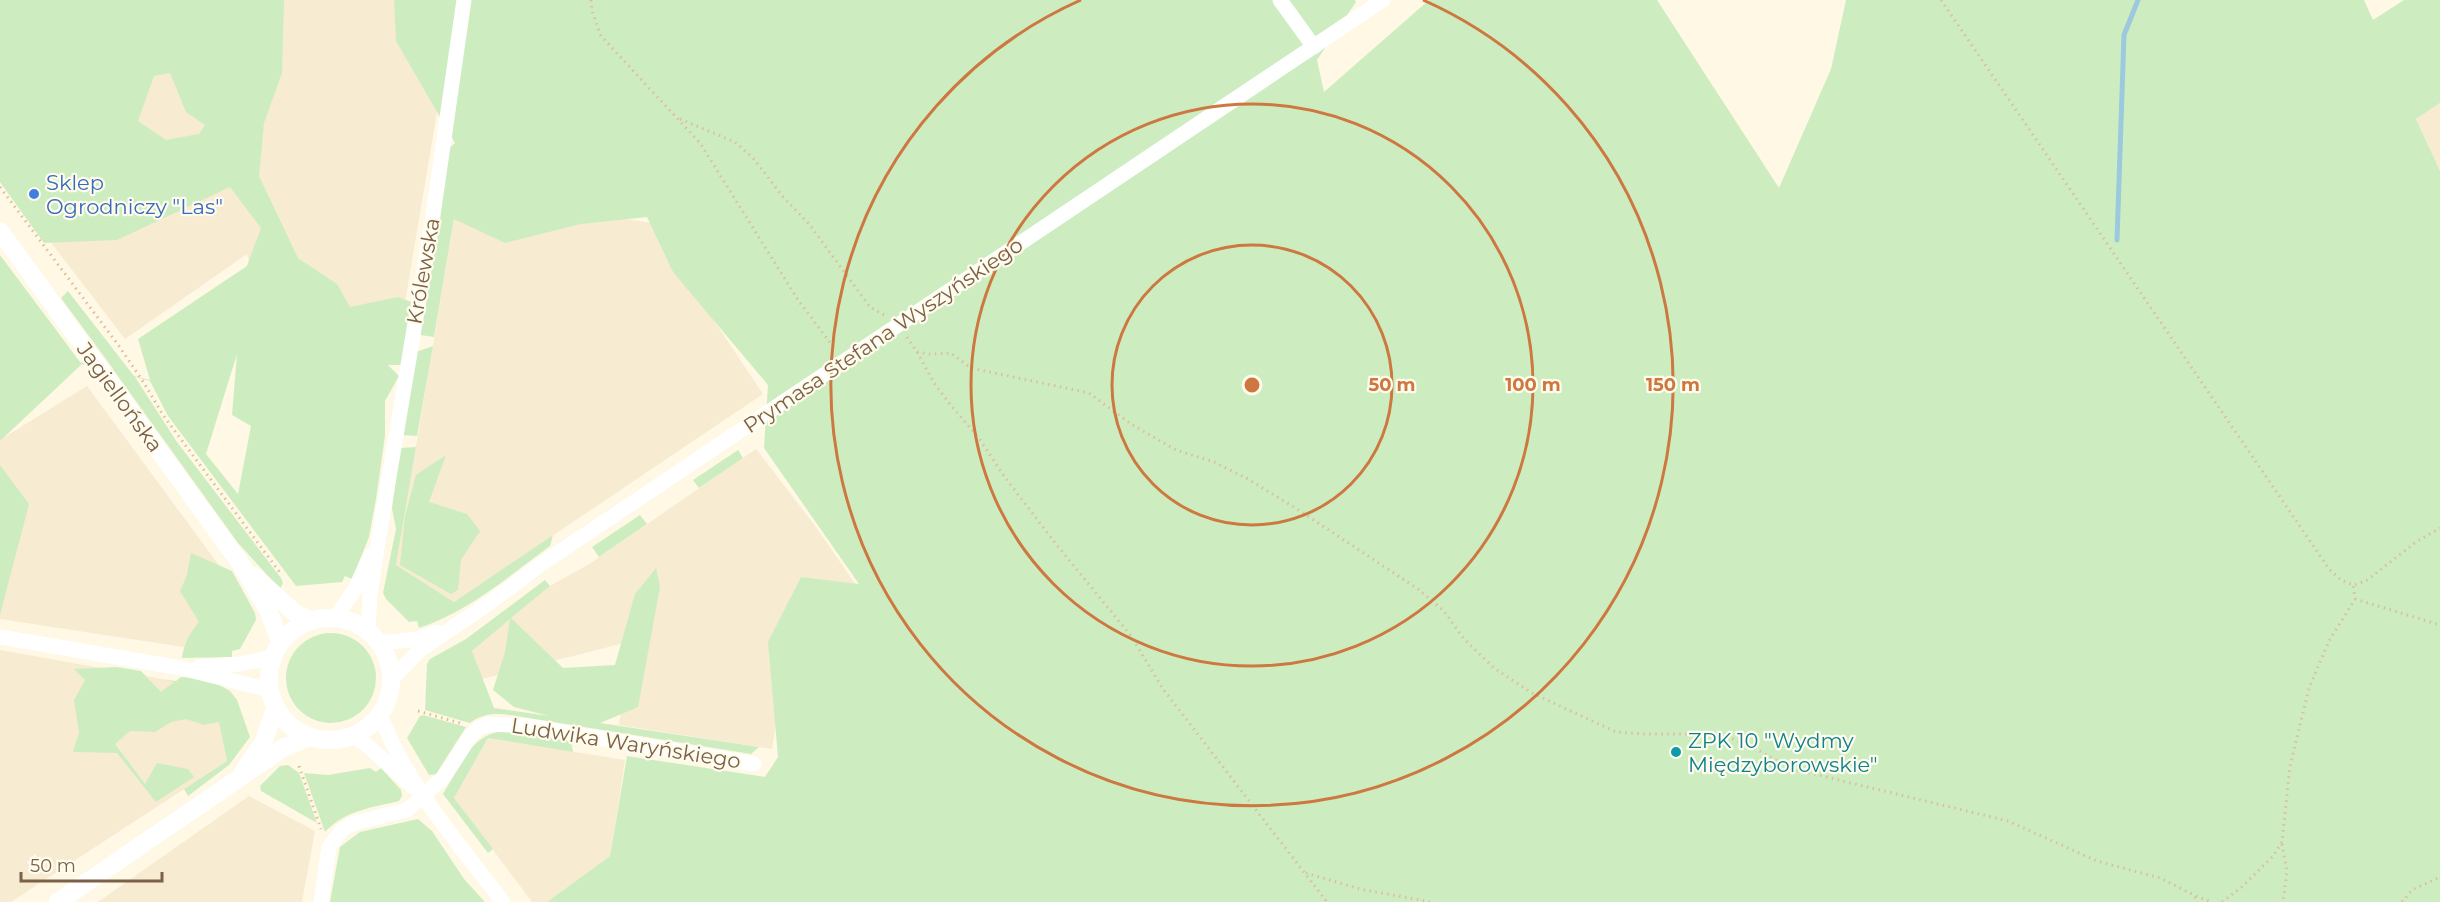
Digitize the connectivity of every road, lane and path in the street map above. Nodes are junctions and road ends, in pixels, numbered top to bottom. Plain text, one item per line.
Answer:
1 (464, 0) edge
2 (591, 0) edge
3 (1280, 0) edge
4 (1383, 0) edge
5 (1941, 0) edge
6 (1314, 47) junction
7 (680, 119) junction
8 (0, 187) edge
9 (0, 231) edge
10 (899, 324) junction
11 (917, 352) junction
12 (844, 362) junction
13 (2440, 528) edge
14 (378, 542) junction
15 (241, 564) junction
16 (286, 581) dead end
17 (2353, 585) junction
18 (2355, 599) junction
19 (335, 618) junction
20 (311, 621) junction
21 (2440, 625) edge
22 (454, 627) junction
23 (0, 637) edge
24 (374, 637) junction
25 (277, 650) junction
26 (181, 668) junction
27 (391, 680) junction
28 (270, 690) junction
29 (276, 707) junction
30 (418, 711) dead end
31 (380, 715) junction
32 (479, 728) junction
33 (352, 736) junction
34 (309, 737) junction
35 (754, 764) dead end
36 (299, 766) dead end
37 (235, 783) junction
38 (424, 797) junction
39 (321, 830) dead end
40 (2282, 842) junction
41 (1305, 872) junction
42 (2440, 877) edge
43 (2194, 895) junction
44 (58, 902) edge
45 (321, 902) edge
46 (503, 902) edge
47 (1327, 902) edge
48 (1430, 902) edge
49 (2198, 902) edge
50 (2211, 902) edge
51 (2222, 902) edge
52 (2283, 902) edge
53 (2402, 902) edge

1 - 14 street, Królewska
2 - 7 path
3 - 6 street
4 - 6 street, Prymasa Stefana Wyszyńskiego
5 - 17 path
6 - 10 street, Prymasa Stefana Wyszyńskiego
7 - 10 path
7 - 12 path
8 - 16 path
9 - 15 street, Jagiellońska
10 - 11 path
10 - 12 street, Prymasa Stefana Wyszyńskiego
11 - 41 path
11 - 43 path
12 - 22 street, Prymasa Stefana Wyszyńskiego
13 - 17 path
14 - 19 street, Królewska
14 - 24 street, Królewska
15 - 20 street, Jagiellońska
15 - 25 street, Jagiellońska
17 - 18 path
18 - 21 path
18 - 40 path
19 - 20 street
19 - 24 street
20 - 25 street
22 - 24 street, Prymasa Stefana Wyszyńskiego
22 - 27 street, Prymasa Stefana Wyszyńskiego
23 - 26 street
24 - 27 street
25 - 26 street
25 - 28 street
26 - 28 street
27 - 31 street
28 - 29 street
29 - 34 street
29 - 37 street
30 - 32 path
31 - 33 street
31 - 38 street
32 - 35 street, Ludwika Waryńskiego
32 - 38 street, Ludwika Waryńskiego
33 - 34 street
33 - 38 street
34 - 37 street
36 - 39 path
37 - 44 street
38 - 45 street, Ludwika Waryńskiego
38 - 46 street
40 - 51 path
40 - 52 path
41 - 47 path
41 - 48 path
42 - 53 path
43 - 49 path
43 - 50 path

